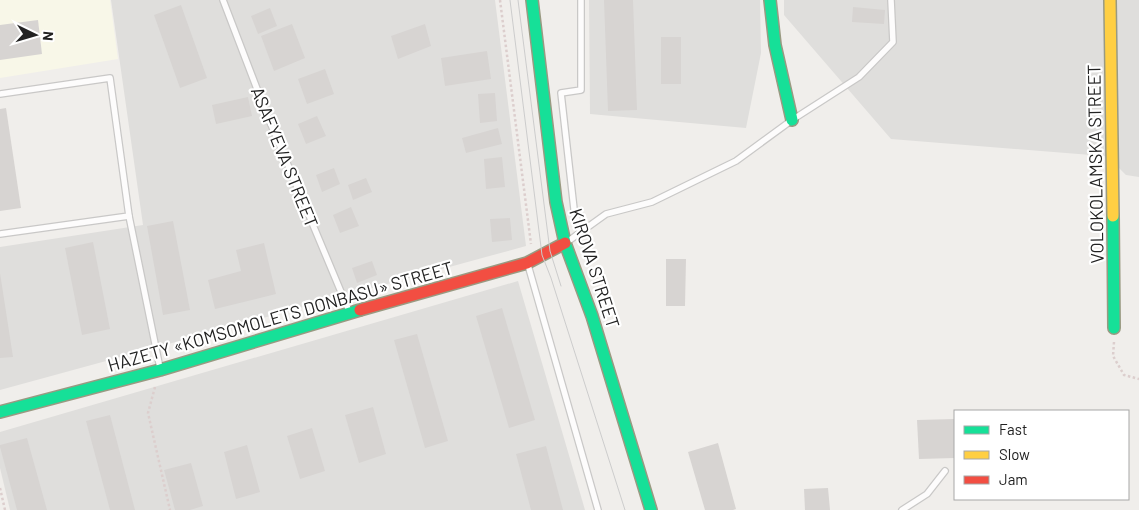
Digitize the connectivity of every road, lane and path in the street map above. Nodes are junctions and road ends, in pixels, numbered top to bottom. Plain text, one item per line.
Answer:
1 (223, 0) edge
2 (532, 0) edge
3 (581, 0) edge
4 (770, 0) edge
5 (891, 0) edge
6 (1110, 0) edge
7 (0, 94) edge
8 (792, 120) junction
9 (129, 216) junction
10 (581, 232) junction
11 (0, 234) edge
12 (565, 243) junction
13 (527, 263) junction
14 (349, 313) junction
15 (1114, 328) joint
16 (160, 370) junction
17 (1139, 379) edge
18 (0, 412) edge
19 (945, 470) dead end
20 (0, 488) edge
21 (5, 510) edge
22 (170, 510) edge
23 (598, 510) edge
24 (651, 510) edge
25 (902, 510) edge

1 - 14 lane, ASAFYEVA STREET
2 - 12 street, KIROVA STREET
3 - 10 lane
4 - 8 street
5 - 8 lane
6 - 15 street, VOLOKOLAMSKA STREET
7 - 9 lane
8 - 10 lane
9 - 11 lane
9 - 16 lane
10 - 12 lane
12 - 13 street, HAZETY «KOMSOMOLETS DONBASU» STREET
12 - 24 street, KIROVA STREET
13 - 14 street, HAZETY «KOMSOMOLETS DONBASU» STREET
13 - 23 lane
14 - 16 street, HAZETY «KOMSOMOLETS DONBASU» STREET
15 - 17 path
16 - 18 street, HAZETY «KOMSOMOLETS DONBASU» STREET
16 - 22 path
19 - 25 lane
20 - 21 path

